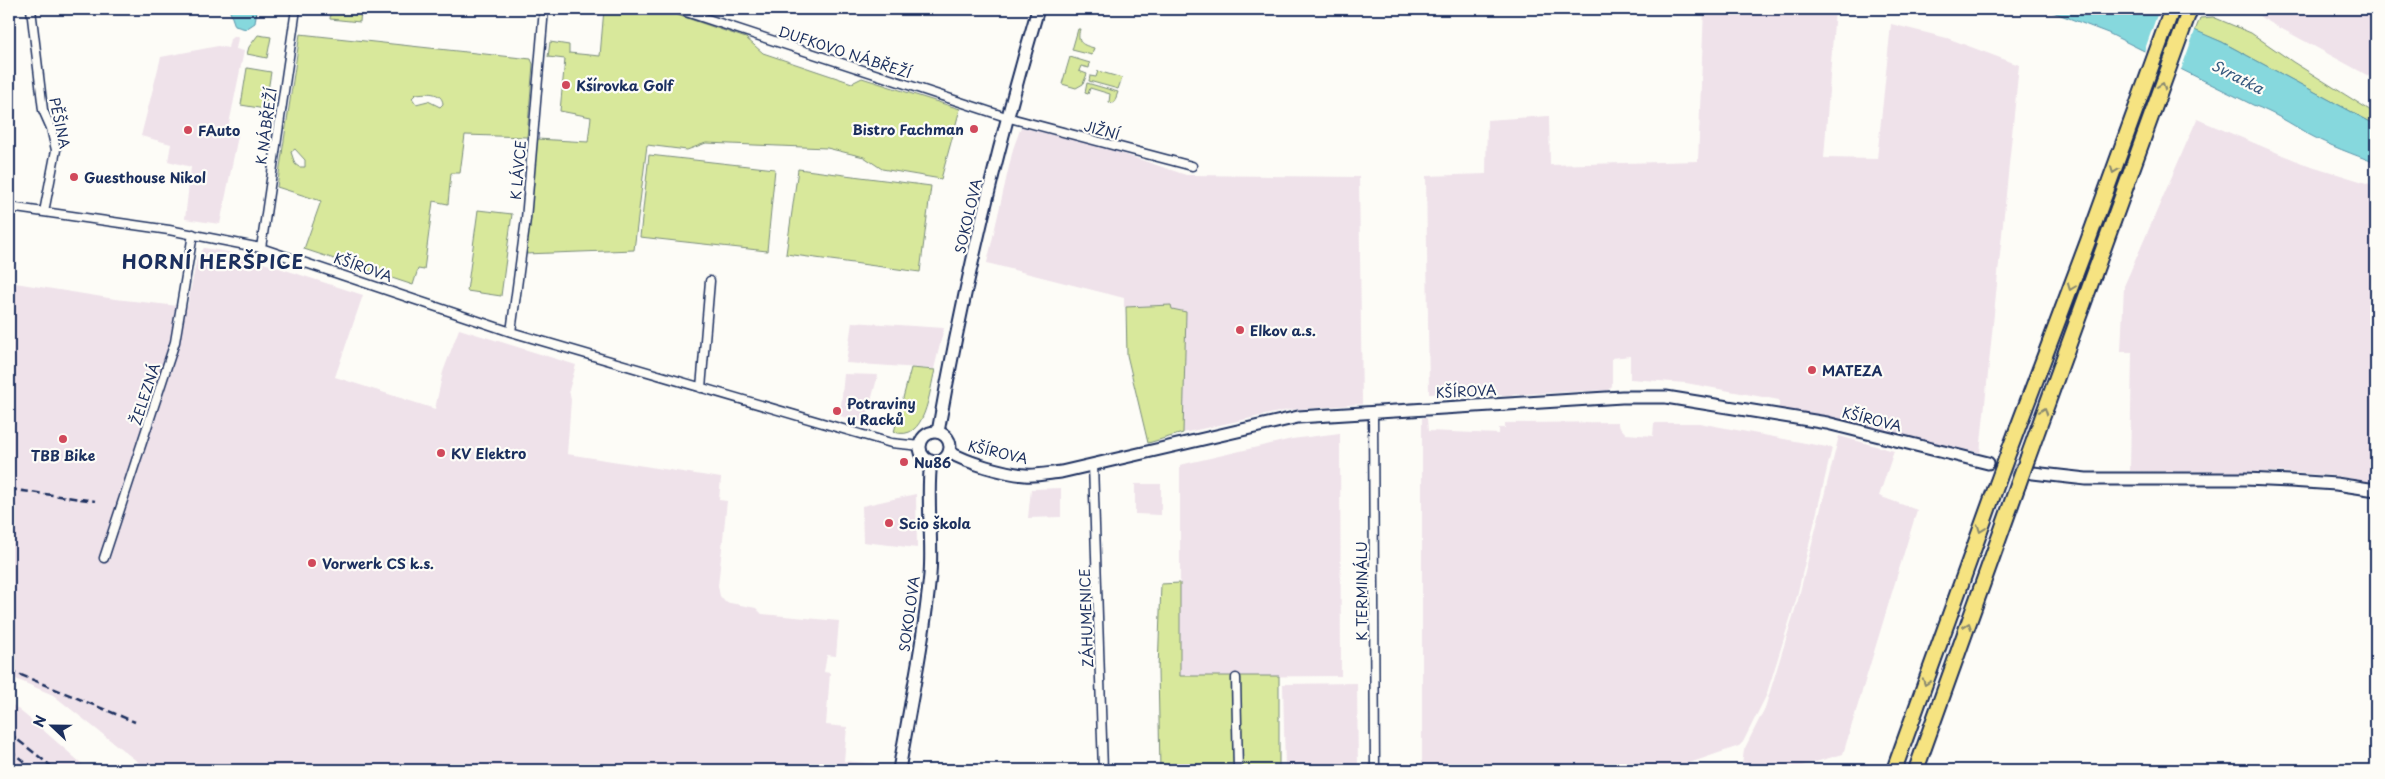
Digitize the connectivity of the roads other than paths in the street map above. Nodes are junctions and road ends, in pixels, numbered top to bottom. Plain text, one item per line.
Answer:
1 (31, 9) edge
2 (296, 9) edge
3 (544, 9) edge
4 (676, 9) edge
5 (1038, 9) edge
6 (2172, 9) edge
7 (2190, 9) edge
8 (1006, 118) junction
9 (1192, 166) dead end
10 (9, 207) edge
11 (44, 212) junction
12 (193, 234) junction
13 (261, 248) junction
14 (710, 281) dead end
15 (511, 332) junction
16 (701, 388) junction
17 (1373, 412) junction
18 (938, 432) junction
19 (921, 446) junction
20 (949, 452) junction
21 (931, 461) junction
22 (1988, 463) tunnel mouth
23 (1094, 464) junction
24 (2033, 473) tunnel mouth
25 (2376, 490) edge
26 (104, 558) dead end
27 (1236, 678) dead end
28 (899, 770) edge
29 (1103, 770) edge
30 (1238, 770) edge
31 (1375, 770) edge
32 (1894, 770) edge
33 (1916, 770) edge

1 - 11 street, PĚŠINA
2 - 13 street, K NÁBŘEŽÍ
3 - 15 street, K LÁVCE
4 - 8 street, DUFKOVO NÁBŘEŽÍ
5 - 8 street, SOKOLOVA
6 -> 32 highway, bridge
33 -> 7 highway, bridge
8 - 9 street, JIŽNÍ
8 - 18 street, SOKOLOVA
10 - 11 street, KŠÍROVA
11 - 12 street, KŠÍROVA
12 - 13 street, KŠÍROVA
12 - 26 street, ŽELEZNÁ
13 - 15 street, KŠÍROVA
14 - 16 street
15 - 16 street, KŠÍROVA
16 - 19 street, KŠÍROVA
17 - 22 street, KŠÍROVA
17 - 23 street, KŠÍROVA
17 - 31 street, K TERMINÁLU
18 - 19 street
18 - 20 street
19 - 21 street
20 - 21 street
20 - 23 street, KŠÍROVA
21 - 28 street, SOKOLOVA
23 - 29 street, ZÁHUMENICE
24 - 25 street
27 - 30 street

